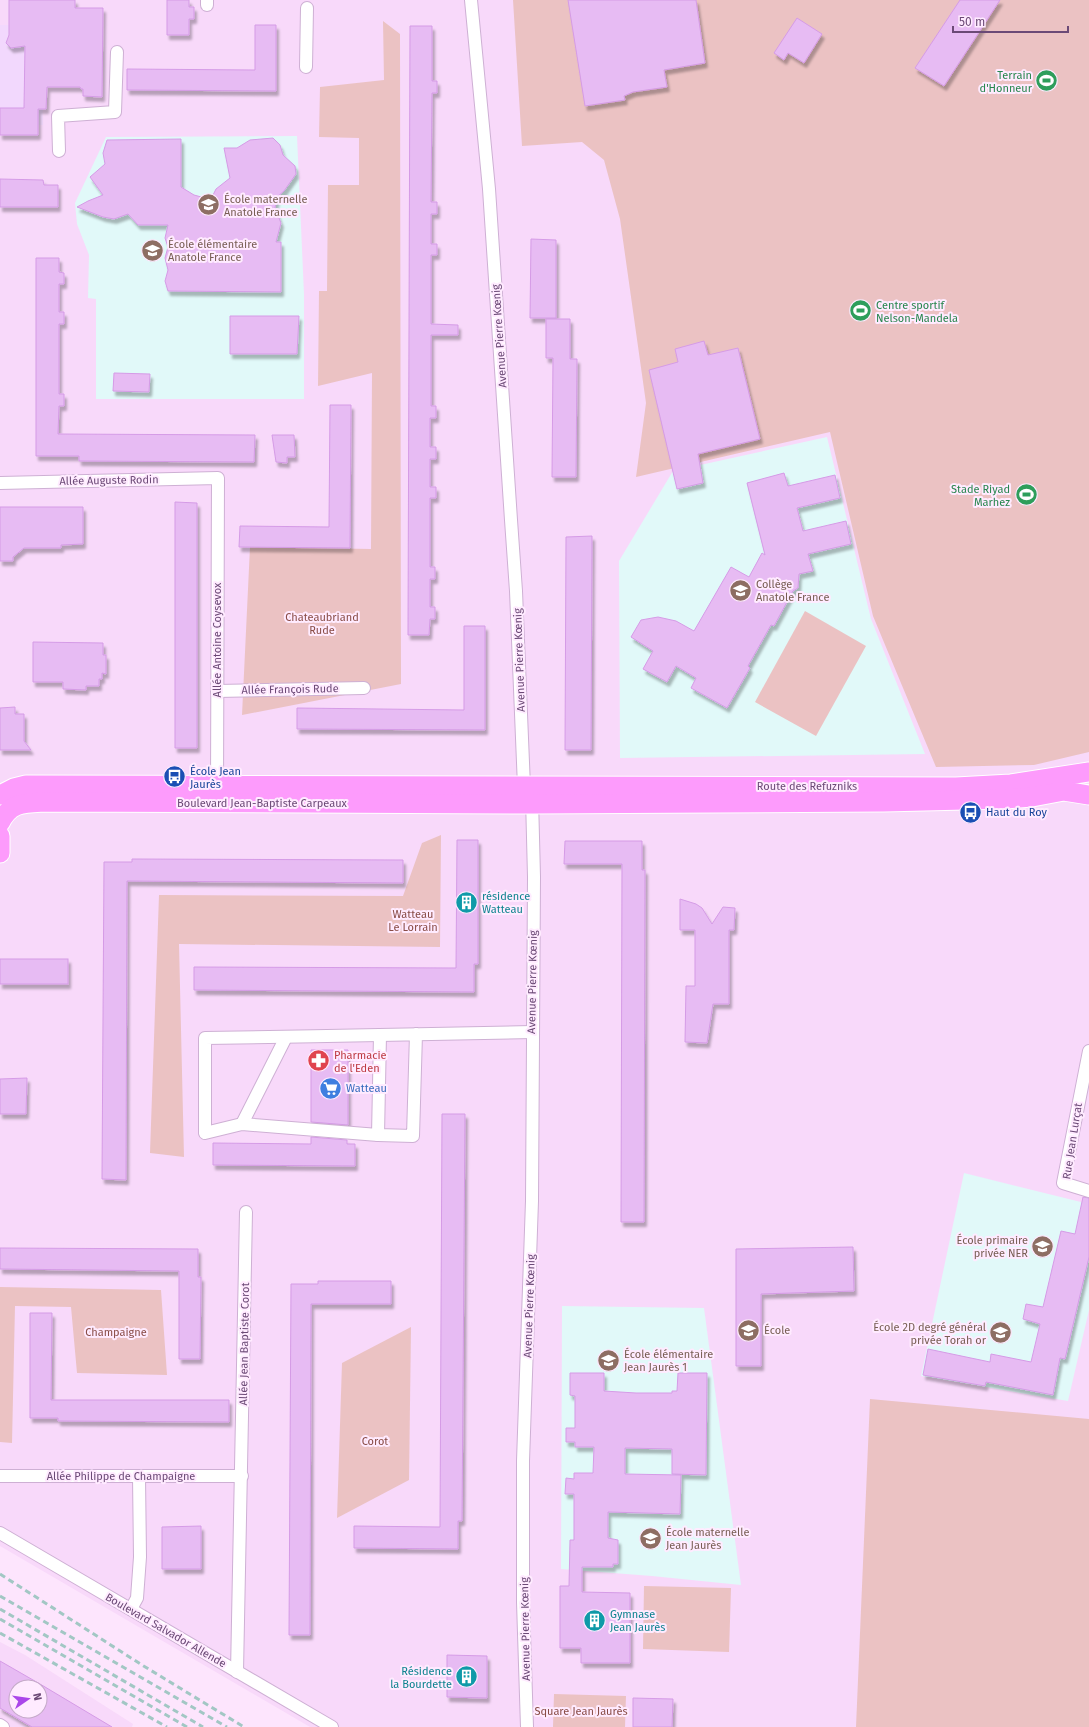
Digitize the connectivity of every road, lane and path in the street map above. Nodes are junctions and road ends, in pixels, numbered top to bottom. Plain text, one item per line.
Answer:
1 (471, 0) edge
2 (307, 8) dead end
3 (117, 52) dead end
4 (306, 67) dead end
5 (59, 151) dead end
6 (218, 478) joint
7 (0, 483) edge
8 (364, 688) dead end
9 (217, 691) junction
10 (1089, 772) edge
11 (0, 795) edge
12 (217, 795) junction
13 (1089, 795) edge
14 (528, 796) junction
15 (0, 823) edge
16 (0, 836) edge
17 (0, 853) edge
18 (532, 1032) junction
19 (416, 1034) junction
20 (380, 1035) junction
21 (286, 1037) junction
22 (1089, 1051) edge
23 (1087, 1067) edge
24 (242, 1124) junction
25 (378, 1136) junction
26 (1089, 1191) edge
27 (246, 1212) dead end
28 (0, 1476) edge
29 (242, 1476) junction
30 (139, 1477) junction
31 (0, 1533) edge
32 (131, 1610) junction
33 (237, 1672) junction
34 (0, 1725) edge
35 (3, 1727) edge
36 (332, 1727) edge
37 (527, 1727) edge

1 - 14 street, Avenue Pierre Kœnig
2 - 4 street
3 - 5 street
6 - 7 street, Allée Auguste Rodin
6 - 9 street, Allée Antoine Coysevox
8 - 9 street, Allée François Rude
9 - 12 street, Allée Antoine Coysevox
10 - 14 main road, Route des Refuzniks
11 - 12 main road, Boulevard Jean-Baptiste Carpeaux
12 - 14 main road, Boulevard Jean-Baptiste Carpeaux
12 - 15 main road, Boulevard Jean-Baptiste Carpeaux
13 - 14 main road, Route des Refuzniks
14 - 18 street, Avenue Pierre Kœnig
16 - 17 main road
18 - 19 street
18 - 37 street, Avenue Pierre Kœnig
19 - 20 street
19 - 25 street
20 - 21 street
20 - 25 street
21 - 24 street
21 - 24 street
22 - 23 street, Rue Jean Lurçat
23 - 26 street, Rue Jean Lurçat
24 - 25 street
27 - 29 street, Allée Jean Baptiste Corot
28 - 30 street, Allée Philippe de Champaigne
29 - 30 street, Allée Philippe de Champaigne
29 - 33 street, Allée Jean Baptiste Corot
30 - 32 street
31 - 32 street, Boulevard Salvador Allende
32 - 33 street, Boulevard Salvador Allende
33 - 36 street, Boulevard Salvador Allende
34 - 35 street

